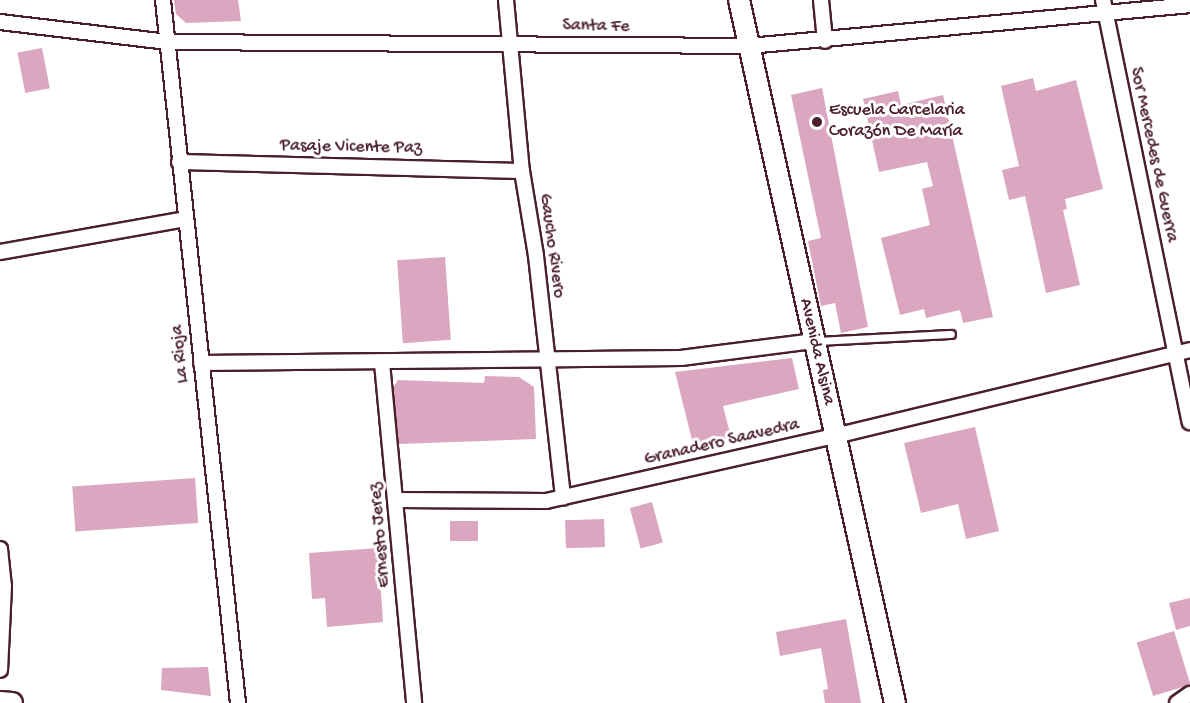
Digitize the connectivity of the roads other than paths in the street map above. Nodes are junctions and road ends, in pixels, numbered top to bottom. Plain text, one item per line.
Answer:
1 (163, 0) edge
2 (506, 0) edge
3 (739, 0) edge
4 (821, 0) edge
5 (1190, 4) edge
6 (1104, 6) edge
7 (0, 22) edge
8 (825, 41) junction
9 (167, 42) junction
10 (512, 44) junction
11 (749, 46) junction
12 (179, 162) junction
13 (522, 171) junction
14 (185, 219) junction
15 (0, 252) edge
16 (951, 334) dead end
17 (813, 341) junction
18 (1190, 350) edge
19 (1175, 354) junction
20 (547, 360) junction
21 (201, 363) junction
22 (382, 363) junction
23 (1190, 422) edge
24 (835, 436) junction
25 (564, 497) junction
26 (397, 500) junction
27 (0, 549) edge
28 (2, 586) edge
29 (0, 670) edge
30 (1190, 694) edge
31 (0, 702) edge
32 (12, 703) edge
33 (238, 703) edge
34 (414, 703) edge
35 (896, 703) edge
36 (1177, 703) edge

1 - 9 street, La Rioja
2 - 10 street, Gaucho Rivero
3 - 11 main road, Avenida Alsina
4 - 8 street
5 - 6 street, Santa Fe
6 - 8 street, Santa Fe
6 - 19 street, Sor Mercedes de Guerra
7 - 9 street, Santa Fe
8 - 11 street, Santa Fe
9 - 10 street, Santa Fe
9 - 12 street, La Rioja
10 - 11 street, Santa Fe
10 - 13 street, Gaucho Rivero
11 - 17 main road, Avenida Alsina
12 - 13 street, Pasaje Vicente Paz
12 - 14 street, La Rioja
13 - 20 street, Gaucho Rivero
14 - 15 street
14 - 21 street, La Rioja
16 - 17 lane
17 - 20 street
17 - 24 main road, Avenida Alsina
18 - 19 street, Granadero Saavedra
19 - 23 street, Sor Mercedes de Guerra
19 - 24 street, Granadero Saavedra
20 - 22 street
20 - 25 street, Gaucho Rivero
21 - 22 street
21 - 33 street, La Rioja
22 - 26 street, Ernesto Jerez
24 - 25 street, Granadero Saavedra
24 - 35 main road, Avenida Alsina
25 - 26 street, Granadero Saavedra
26 - 34 street, Ernesto Jerez
27 - 28 street
28 - 29 street
30 - 36 street
31 - 32 main road

